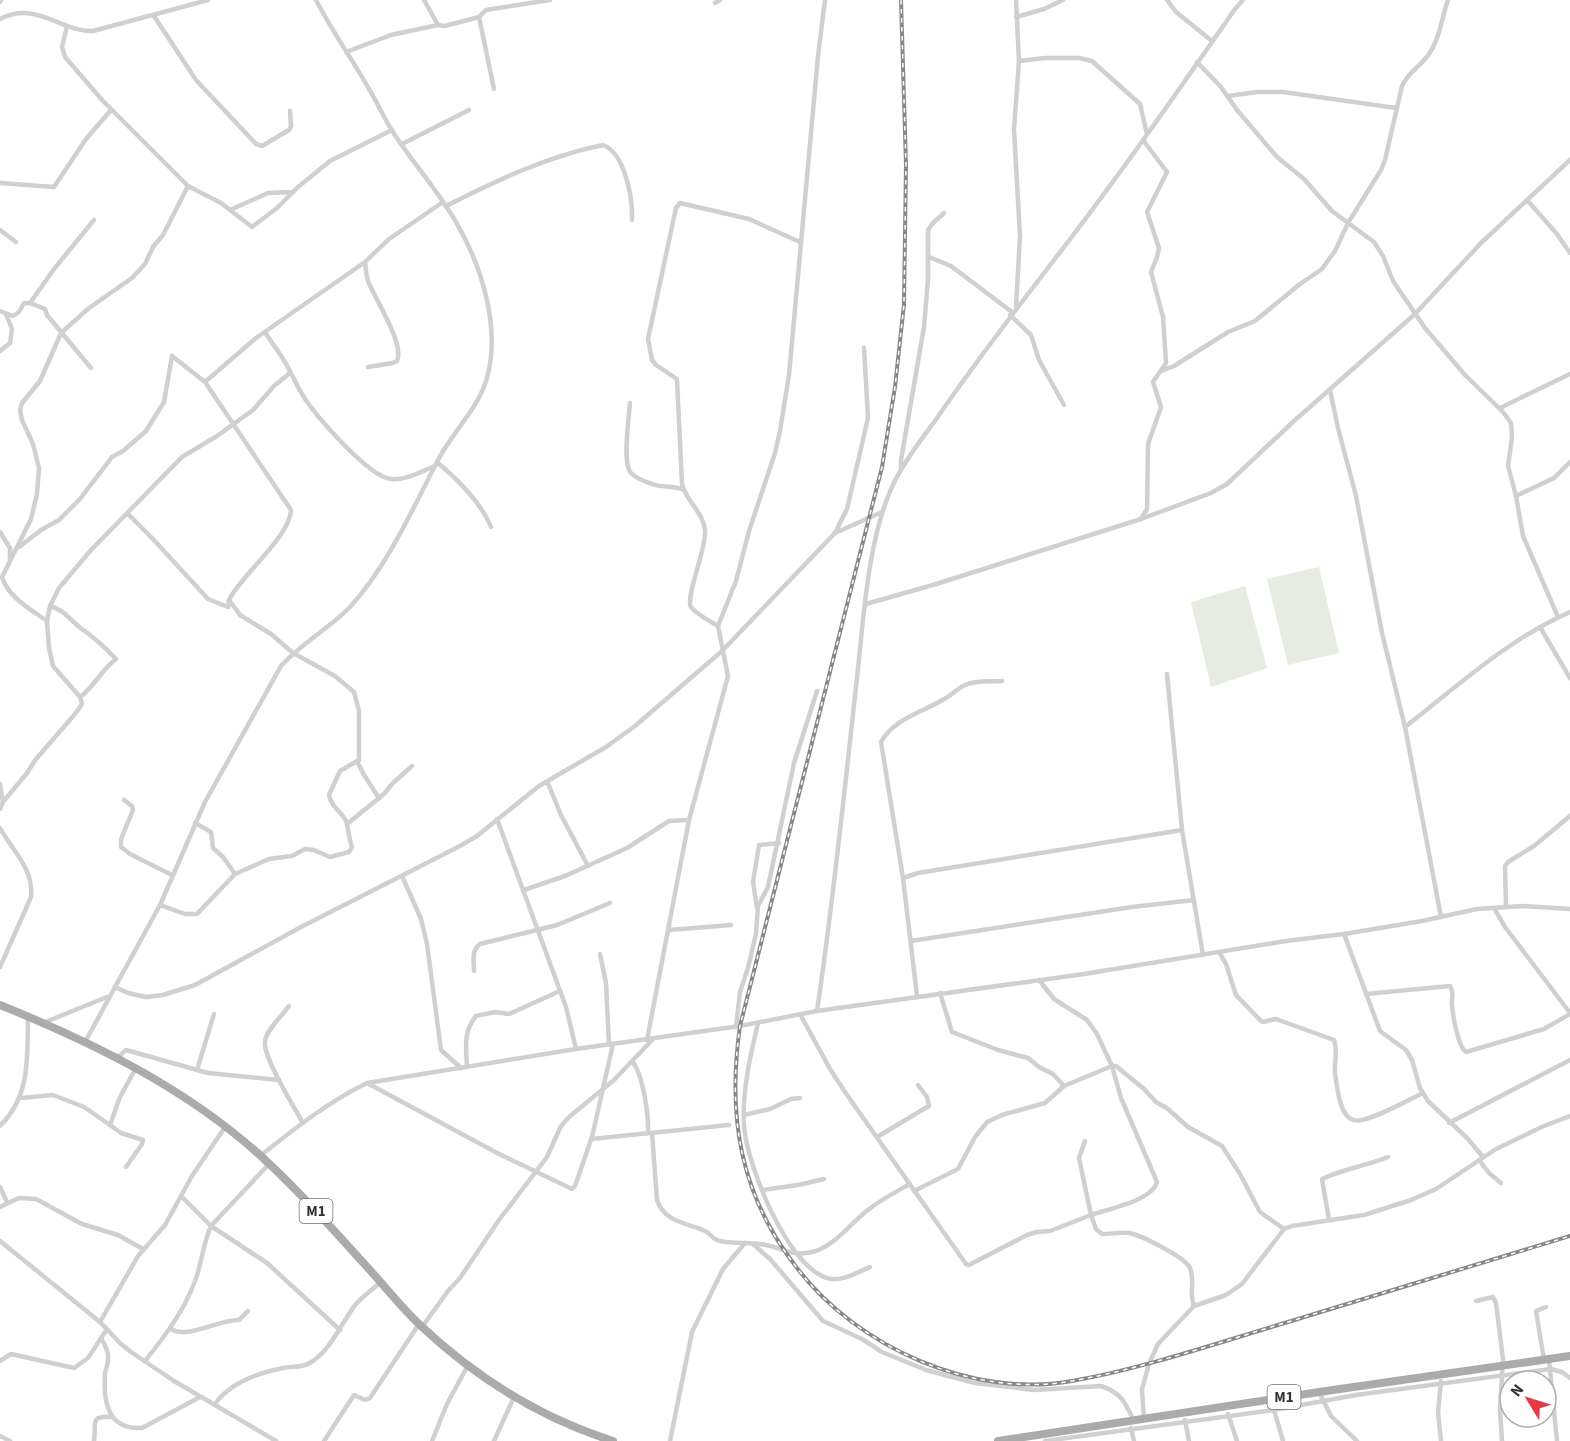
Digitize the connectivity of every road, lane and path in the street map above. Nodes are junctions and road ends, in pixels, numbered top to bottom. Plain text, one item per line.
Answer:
1 (208, 0) edge
2 (316, 0) edge
3 (424, 0) edge
4 (550, 0) edge
5 (825, 0) edge
6 (1016, 0) edge
7 (1064, 0) edge
8 (1167, 0) edge
9 (1243, 0) edge
10 (1448, 0) edge
11 (154, 16) junction
12 (479, 17) junction
13 (1016, 17) junction
14 (0, 19) edge
15 (438, 25) junction
16 (66, 26) junction
17 (1212, 41) junction
18 (346, 52) junction
19 (1019, 61) junction
20 (1197, 62) junction
21 (494, 89) dead end
22 (1228, 96) junction
23 (1396, 108) junction
24 (111, 110) junction
25 (469, 110) dead end
26 (290, 111) dead end
27 (392, 130) junction
28 (1148, 134) junction
29 (1143, 140) junction
30 (402, 144) junction
31 (1570, 160) edge
32 (0, 183) edge
33 (188, 186) junction
34 (293, 192) junction
35 (1527, 200) junction
36 (444, 204) junction
37 (230, 210) junction
38 (944, 213) dead end
39 (94, 220) dead end
40 (632, 220) dead end
41 (1348, 223) junction
42 (0, 230) edge
43 (16, 242) dead end
44 (800, 242) junction
45 (1570, 253) edge
46 (929, 257) junction
47 (365, 262) junction
48 (30, 303) junction
49 (1016, 307) junction
50 (0, 311) edge
51 (6, 314) junction
52 (1011, 314) junction
53 (1415, 314) junction
54 (264, 332) junction
55 (61, 333) junction
56 (864, 348) dead end
57 (0, 351) edge
58 (368, 367) dead end
59 (91, 368) dead end
60 (1161, 371) junction
61 (290, 373) junction
62 (1570, 374) edge
63 (205, 382) junction
64 (1330, 390) junction
65 (630, 403) dead end
66 (1064, 405) dead end
67 (1500, 408) junction
68 (233, 424) junction
69 (1570, 462) edge
70 (436, 464) junction
71 (901, 470) junction
72 (684, 490) junction
73 (1516, 496) junction
74 (883, 512) junction
75 (128, 514) junction
76 (1142, 519) junction
77 (491, 527) dead end
78 (0, 532) edge
79 (835, 533) junction
80 (17, 548) junction
81 (10, 560) junction
82 (229, 600) junction
83 (866, 604) junction
84 (50, 606) junction
85 (228, 607) junction
86 (236, 610) junction
87 (1570, 612) edge
88 (1558, 617) junction
89 (47, 621) junction
90 (718, 626) junction
91 (1540, 627) junction
92 (722, 651) junction
93 (293, 653) junction
94 (1167, 674) dead end
95 (1570, 678) edge
96 (1002, 681) dead end
97 (818, 691) dead end
98 (80, 697) junction
99 (1406, 727) junction
100 (357, 761) junction
101 (412, 766) dead end
102 (547, 781) junction
103 (0, 784) edge
104 (379, 798) junction
105 (124, 800) dead end
106 (3, 802) junction
107 (0, 809) edge
108 (1570, 816) edge
109 (497, 819) junction
110 (689, 820) junction
111 (195, 823) junction
112 (347, 824) junction
113 (0, 828) edge
114 (1182, 830) junction
115 (778, 843) junction
116 (588, 866) junction
117 (235, 874) junction
118 (172, 875) junction
119 (402, 876) junction
120 (903, 878) junction
121 (524, 890) junction
122 (1194, 900) junction
123 (610, 903) dead end
124 (160, 905) junction
125 (1506, 907) junction
126 (1494, 908) junction
127 (1570, 909) edge
128 (758, 910) junction
129 (1441, 917) junction
130 (731, 925) dead end
131 (669, 930) junction
132 (537, 931) junction
133 (1344, 934) junction
134 (911, 941) junction
135 (1219, 952) junction
136 (600, 954) dead end
137 (1203, 955) junction
138 (0, 967) edge
139 (474, 971) dead end
140 (1039, 980) junction
141 (115, 987) junction
142 (560, 991) junction
143 (940, 993) junction
144 (1366, 994) junction
145 (917, 996) junction
146 (108, 997) junction
147 (0, 1005) edge
148 (289, 1006) dead end
149 (817, 1011) junction
150 (214, 1014) dead end
151 (800, 1014) junction
152 (1570, 1014) edge
153 (28, 1016) junction
154 (43, 1023) junction
155 (758, 1023) junction
156 (736, 1027) junction
157 (653, 1039) junction
158 (647, 1040) junction
159 (85, 1042) junction
160 (611, 1044) junction
161 (576, 1049) junction
162 (117, 1058) junction
163 (1570, 1060) edge
164 (632, 1061) junction
165 (1112, 1066) junction
166 (464, 1067) junction
167 (136, 1068) junction
168 (197, 1070) junction
169 (279, 1080) junction
170 (367, 1083) junction
171 (918, 1085) dead end
172 (1064, 1086) junction
173 (600, 1092) junction
174 (1423, 1093) junction
175 (21, 1098) junction
176 (800, 1098) dead end
177 (744, 1115) junction
178 (1570, 1116) edge
179 (303, 1122) junction
180 (1449, 1123) junction
181 (110, 1125) junction
182 (729, 1125) dead end
183 (0, 1126) edge
184 (225, 1127) junction
185 (650, 1133) junction
186 (877, 1137) junction
187 (591, 1139) junction
188 (1084, 1140) dead end
189 (260, 1156) junction
190 (1388, 1157) dead end
191 (1481, 1158) junction
192 (269, 1164) junction
193 (126, 1167) dead end
194 (537, 1173) junction
195 (824, 1179) dead end
196 (1502, 1183) dead end
197 (910, 1184) junction
198 (0, 1187) edge
199 (762, 1190) junction
200 (914, 1191) junction
201 (181, 1196) junction
202 (7, 1202) junction
203 (0, 1207) edge
204 (1091, 1215) junction
205 (1329, 1220) junction
206 (211, 1226) junction
207 (1284, 1229) junction
208 (0, 1241) edge
209 (745, 1243) junction
210 (753, 1244) junction
211 (143, 1249) junction
212 (796, 1254) junction
213 (870, 1267) dead end
214 (381, 1282) junction
215 (1476, 1301) dead end
216 (1194, 1306) junction
217 (1546, 1307) dead end
218 (248, 1311) dead end
219 (100, 1322) junction
220 (420, 1325) junction
221 (170, 1328) junction
222 (106, 1329) junction
223 (340, 1330) junction
224 (101, 1338) junction
225 (1570, 1356) edge
226 (1546, 1360) junction
227 (0, 1361) edge
228 (145, 1361) junction
229 (468, 1365) junction
230 (1502, 1366) junction
231 (1502, 1369) edge
232 (1551, 1369) edge
233 (1498, 1376) edge
234 (1441, 1379) junction
235 (1318, 1392) junction
236 (200, 1397) junction
237 (514, 1397) junction
238 (1323, 1401) junction
239 (214, 1404) junction
240 (1227, 1410) junction
241 (1274, 1410) junction
242 (112, 1417) junction
243 (1144, 1419) junction
244 (1185, 1420) junction
245 (1132, 1425) junction
246 (0, 1436) edge
247 (1076, 1439) edge
248 (10, 1441) edge
249 (94, 1441) edge
250 (276, 1441) edge
251 (324, 1441) edge
252 (432, 1441) edge
253 (494, 1441) edge
254 (613, 1441) edge
255 (670, 1441) edge
256 (998, 1441) edge
257 (1045, 1441) edge
258 (1134, 1441) edge
259 (1189, 1441) edge
260 (1237, 1441) edge
261 (1283, 1441) edge
262 (1357, 1441) edge
263 (1440, 1441) edge

1 - 11 street
2 - 18 street
3 - 15 street
4 - 12 street
5 - 44 street
6 - 13 street
7 - 13 street
8 - 17 street
9 - 17 street
10 - 23 street
11 - 16 street
11 - 26 street
12 - 15 street
12 - 21 street
13 - 19 street
14 - 16 street
15 - 18 street
16 - 24 street
17 - 20 street
18 - 27 street
19 - 28 street
19 - 49 street
20 - 22 street
20 - 28 street
22 - 23 street
22 - 41 street
23 - 41 street
24 - 32 street
24 - 33 street
25 - 30 street
27 - 30 street
27 - 34 street
28 - 29 street
29 - 49 street
29 - 60 street
30 - 36 street
31 - 35 street
33 - 37 street
33 - 55 street
34 - 37 street
34 - 37 street
35 - 45 street
35 - 53 street
36 - 40 street
36 - 47 street
36 - 70 street
38 - 46 street
39 - 48 street
41 - 53 street
41 - 60 street
42 - 43 street
44 - 72 street
44 - 90 street
46 - 52 street
46 - 71 street
47 - 54 street
47 - 58 street
48 - 51 street
48 - 55 street
49 - 52 street
50 - 51 street
51 - 57 street
52 - 66 street
52 - 71 street
53 - 64 street
53 - 67 street
54 - 61 street
54 - 63 street
55 - 59 street
55 - 80 street
56 - 79 street
60 - 76 street
61 - 68 street
61 - 70 street
62 - 67 street
63 - 68 street
63 - 80 street
64 - 76 street
64 - 99 street
65 - 72 street
67 - 73 street
68 - 75 street
68 - 82 street
69 - 73 street
70 - 77 street
70 - 93 street
71 - 74 street
72 - 90 street
73 - 88 street
74 - 79 street
74 - 83 street
75 - 84 street
75 - 85 street
76 - 83 street
78 - 81 street
79 - 92 street
80 - 81 street
81 - 89 street
82 - 85 street
82 - 86 street
83 - 149 street
84 - 89 street
84 - 98 street
85 - 86 street
86 - 93 street
87 - 88 street
88 - 91 street
89 - 98 street
90 - 92 street
91 - 95 street
91 - 99 street
92 - 102 street
92 - 110 street
93 - 100 street
93 - 111 street
94 - 114 street
96 - 120 street
97 - 115 street
98 - 106 street
99 - 129 street
100 - 104 street
100 - 112 street
101 - 104 street
102 - 109 street
102 - 116 street
103 - 106 street
104 - 112 street
105 - 118 street
106 - 107 street
108 - 125 street
109 - 119 street
109 - 121 street
110 - 116 street
110 - 131 street
111 - 117 street
111 - 118 street
112 - 117 street
113 - 138 street
114 - 120 street
114 - 122 street
115 - 128 street
115 - 128 street
116 - 121 street
117 - 124 street
118 - 124 street
119 - 141 street
119 - 166 street
120 - 134 street
121 - 132 street
122 - 134 street
122 - 137 street
123 - 132 street
124 - 141 street
125 - 126 street
125 - 127 street
126 - 129 street
126 - 152 street
128 - 156 street
129 - 133 street
130 - 131 street
131 - 158 street
132 - 139 street
132 - 142 street
133 - 135 street
133 - 144 street
134 - 145 street
135 - 137 street
135 - 174 street
136 - 160 street
137 - 140 street
140 - 143 street
140 - 165 street
141 - 146 street
142 - 161 street
142 - 166 street
143 - 145 street
143 - 172 street
144 - 152 street
144 - 174 street
145 - 149 street
146 - 154 street
146 - 159 street
147 - 153 main road, M1
148 - 169 street
149 - 151 street
150 - 168 street
151 - 155 street
151 - 186 street
153 - 154 main road, M1
153 - 175 street
154 - 159 main road, M1
155 - 156 street
155 - 177 street
156 - 157 street
157 - 158 street
157 - 164 street
158 - 160 street
159 - 162 main road, M1
160 - 161 street
160 - 173 street
161 - 166 street
162 - 167 main road, M1
162 - 168 street
163 - 180 street
164 - 173 street
164 - 185 street
165 - 172 street
165 - 204 street
165 - 207 street
166 - 170 street
167 - 181 street
167 - 184 main road, M1
168 - 169 street
169 - 179 street
170 - 179 street
170 - 194 street
171 - 186 street
172 - 200 street
173 - 187 street
173 - 194 street
174 - 180 street
175 - 181 street
175 - 183 street
176 - 177 street
177 - 199 street
178 - 191 street
179 - 189 street
180 - 191 street
181 - 193 street
182 - 185 street
184 - 189 main road, M1
184 - 201 street
185 - 187 street
185 - 209 street
186 - 197 street
187 - 194 street
188 - 204 street
189 - 192 main road, M1
190 - 205 street
191 - 196 street
191 - 205 street
192 - 206 street
192 - 214 main road, M1
194 - 220 street
195 - 199 street
197 - 200 street
197 - 212 street
198 - 202 street
199 - 212 street
200 - 204 street
201 - 206 street
201 - 211 street
202 - 203 street
202 - 211 street
204 - 216 street
205 - 207 street
206 - 221 street
206 - 223 street
207 - 216 street
208 - 219 street
209 - 210 street
209 - 255 street
210 - 212 street
210 - 245 street
211 - 219 street
212 - 213 street
214 - 220 main road, M1
214 - 223 street
215 - 230 street
216 - 243 street
217 - 226 street
218 - 221 street
219 - 222 street
220 - 229 main road, M1
220 - 251 street
221 - 228 street
222 - 224 street
222 - 228 street
223 - 239 street
224 - 227 street
224 - 242 street
225 - 226 main road, M1
226 - 230 main road, M1
226 - 232 street
228 - 236 street
229 - 237 main road, M1
229 - 252 street
230 - 231 street
230 - 234 main road, M1
233 - 234 street
234 - 235 main road, M1
234 - 238 street
234 - 263 street
235 - 238 street
235 - 240 main road, M1
236 - 239 street
236 - 242 street
237 - 253 street
237 - 254 main road, M1
238 - 241 street
238 - 262 street
239 - 250 street
240 - 241 street
240 - 243 main road, M1
240 - 244 street
240 - 260 street
241 - 261 street
242 - 249 street
243 - 245 main road, M1
244 - 245 street
244 - 259 street
245 - 247 street
245 - 256 main road, M1
245 - 258 street
246 - 248 street
247 - 257 street

